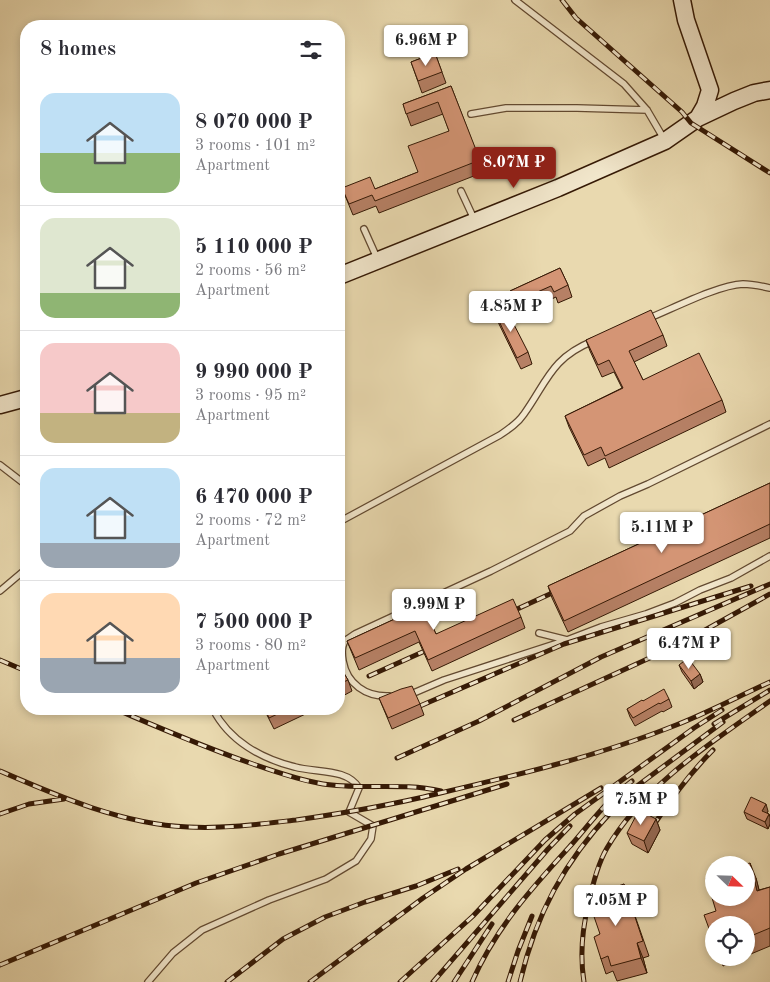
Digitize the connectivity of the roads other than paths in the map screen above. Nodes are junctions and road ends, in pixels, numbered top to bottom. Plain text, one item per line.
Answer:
1 (515, 0) edge
2 (682, 0) edge
3 (770, 90) edge
4 (648, 110) junction
5 (471, 114) dead end
6 (698, 118) junction
7 (664, 141) junction
8 (460, 191) dead end
9 (475, 221) junction
10 (364, 229) dead end
11 (378, 260) junction
12 (345, 274) edge
13 (770, 288) edge
14 (640, 322) edge
15 (597, 340) edge
16 (20, 400) edge
17 (0, 405) edge
18 (770, 424) edge
19 (0, 465) edge
20 (20, 480) edge
21 (345, 519) edge
22 (770, 556) edge
23 (20, 575) edge
24 (0, 591) edge
25 (539, 633) dead end
26 (567, 640) junction
27 (345, 641) edge
28 (345, 671) edge
29 (216, 715) edge
30 (148, 982) edge

1 - 4 lane
2 - 6 main road
3 - 6 main road
4 - 5 lane
4 - 7 lane
6 - 7 main road
7 - 9 main road
8 - 9 lane
9 - 11 main road
10 - 11 lane
11 - 12 main road
13 - 14 lane
15 - 21 lane
16 - 17 main road
18 - 27 lane
19 - 20 lane
22 - 26 lane
23 - 24 lane
25 - 26 lane
26 - 28 lane
29 - 30 lane

